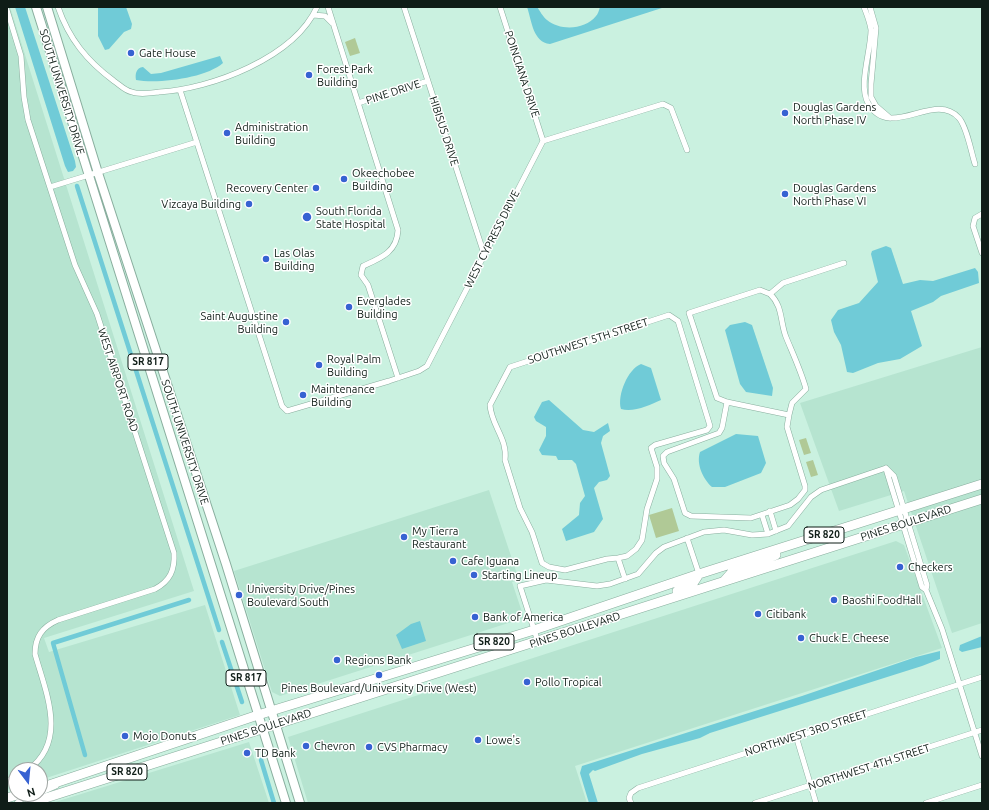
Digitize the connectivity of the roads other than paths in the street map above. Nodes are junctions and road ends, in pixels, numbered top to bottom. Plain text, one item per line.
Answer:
1 (36, 7) edge
2 (47, 7) edge
3 (58, 7) edge
4 (317, 7) edge
5 (328, 7) edge
6 (404, 7) edge
7 (500, 7) edge
8 (864, 7) edge
9 (870, 7) edge
10 (7, 10) edge
11 (313, 14) junction
12 (333, 23) junction
13 (873, 39) junction
14 (428, 81) junction
15 (180, 90) junction
16 (358, 103) junction
17 (543, 141) junction
18 (197, 142) junction
19 (687, 150) dead end
20 (975, 164) dead end
21 (98, 173) junction
22 (88, 176) junction
23 (50, 187) junction
24 (980, 215) edge
25 (982, 253) edge
26 (484, 254) junction
27 (844, 263) dead end
28 (770, 294) junction
29 (398, 378) junction
30 (728, 402) junction
31 (788, 415) junction
32 (982, 484) edge
33 (982, 499) edge
34 (901, 510) junction
35 (770, 511) junction
36 (762, 515) junction
37 (905, 523) junction
38 (776, 531) junction
39 (768, 534) junction
40 (688, 538) junction
41 (792, 545) junction
42 (618, 558) junction
43 (699, 574) junction
44 (625, 579) junction
45 (724, 582) junction
46 (631, 612) junction
47 (534, 630) junction
48 (538, 642) junction
49 (454, 654) junction
50 (398, 670) junction
51 (982, 677) edge
52 (405, 682) junction
53 (960, 684) junction
54 (382, 689) junction
55 (270, 711) junction
56 (258, 715) junction
57 (274, 724) junction
58 (262, 728) junction
59 (982, 730) edge
60 (974, 733) junction
61 (796, 736) junction
62 (168, 745) junction
63 (982, 756) edge
64 (36, 762) edge
65 (118, 762) junction
66 (122, 774) junction
67 (71, 778) junction
68 (48, 785) edge
69 (810, 785) junction
70 (982, 785) edge
71 (48, 789) edge
72 (71, 790) junction
73 (930, 802) edge
74 (30, 803) edge
75 (286, 803) edge
76 (300, 803) edge
77 (631, 803) edge
78 (755, 803) edge
79 (816, 803) edge

1 - 22 main road, SOUTH UNIVERSITY DRIVE / SR 817
2 - 21 main road, SOUTH UNIVERSITY DRIVE / SR 817
3 - 15 street
4 - 11 street
5 - 12 street
6 - 14 street, HIBISUS DRIVE
7 - 17 street, POINCIANA DRIVE
8 - 13 street
9 - 13 street
10 - 23 street, WEST AIRPORT ROAD
11 - 12 street
11 - 15 street
12 - 16 street
13 - 20 street
14 - 16 street, PINE DRIVE
14 - 26 street, HIBISUS DRIVE
15 - 18 street
16 - 29 street
17 - 19 street
17 - 26 street, WEST CYPRESS DRIVE
18 - 21 street
18 - 29 street, WEST CYPRESS DRIVE
21 - 22 street
21 - 55 main road, SOUTH UNIVERSITY DRIVE / SR 817
22 - 23 street
22 - 56 main road, SOUTH UNIVERSITY DRIVE / SR 817
23 - 64 street, WEST AIRPORT ROAD
24 - 25 street
26 - 29 street, WEST CYPRESS DRIVE
27 - 28 street
28 - 30 street
28 - 31 street
30 - 31 street
30 - 36 street
31 - 35 street
32 - 34 highway, PINES BOULEVARD / SR 820
33 - 37 highway, PINES BOULEVARD / SR 820
34 - 37 street
34 - 38 street, PINES BOULEVARD
34 - 41 highway, PINES BOULEVARD / SR 820
35 - 36 street
35 - 38 street
36 - 39 street
37 - 45 highway, PINES BOULEVARD / SR 820
37 - 53 street
38 - 39 street
39 - 40 street
40 - 43 street
40 - 44 street
41 - 43 highway, PINES BOULEVARD / SR 820
41 - 45 highway
42 - 42 street, SOUTHWEST 5TH STREET
42 - 44 street
43 - 46 highway
43 - 47 highway, PINES BOULEVARD / SR 820
44 - 47 street
45 - 46 highway, PINES BOULEVARD / SR 820
46 - 48 highway, PINES BOULEVARD / SR 820
47 - 48 street
47 - 49 highway, PINES BOULEVARD / SR 820
48 - 52 highway, PINES BOULEVARD / SR 820
49 - 50 highway, PINES BOULEVARD / SR 820
49 - 52 highway
50 - 54 highway
50 - 55 highway, PINES BOULEVARD / SR 820
51 - 53 street, NORTHWEST 3RD STREET
52 - 54 highway, PINES BOULEVARD / SR 820
53 - 60 street
53 - 61 street, NORTHWEST 3RD STREET
54 - 57 highway, PINES BOULEVARD / SR 820
55 - 56 highway, PINES BOULEVARD / SR 820
55 - 57 main road, SR 817
56 - 58 main road, SR 817
56 - 62 highway, PINES BOULEVARD / SR 820
57 - 58 highway, PINES BOULEVARD / SR 820
57 - 76 main road, SR 817
58 - 66 highway, PINES BOULEVARD / SR 820
58 - 75 main road, SR 817
59 - 60 street, NORTHWEST 4TH STREET
60 - 63 street
60 - 69 street, NORTHWEST 4TH STREET
61 - 69 street
61 - 77 street, NORTHWEST 3RD STREET
62 - 65 highway, PINES BOULEVARD / SR 820
62 - 66 highway
65 - 67 highway, PINES BOULEVARD / SR 820
65 - 72 highway
66 - 72 highway, PINES BOULEVARD / SR 820
67 - 68 highway, PINES BOULEVARD / SR 820
67 - 71 street
69 - 78 street, NORTHWEST 4TH STREET
69 - 79 street
70 - 73 street
72 - 74 highway, PINES BOULEVARD / SR 820

